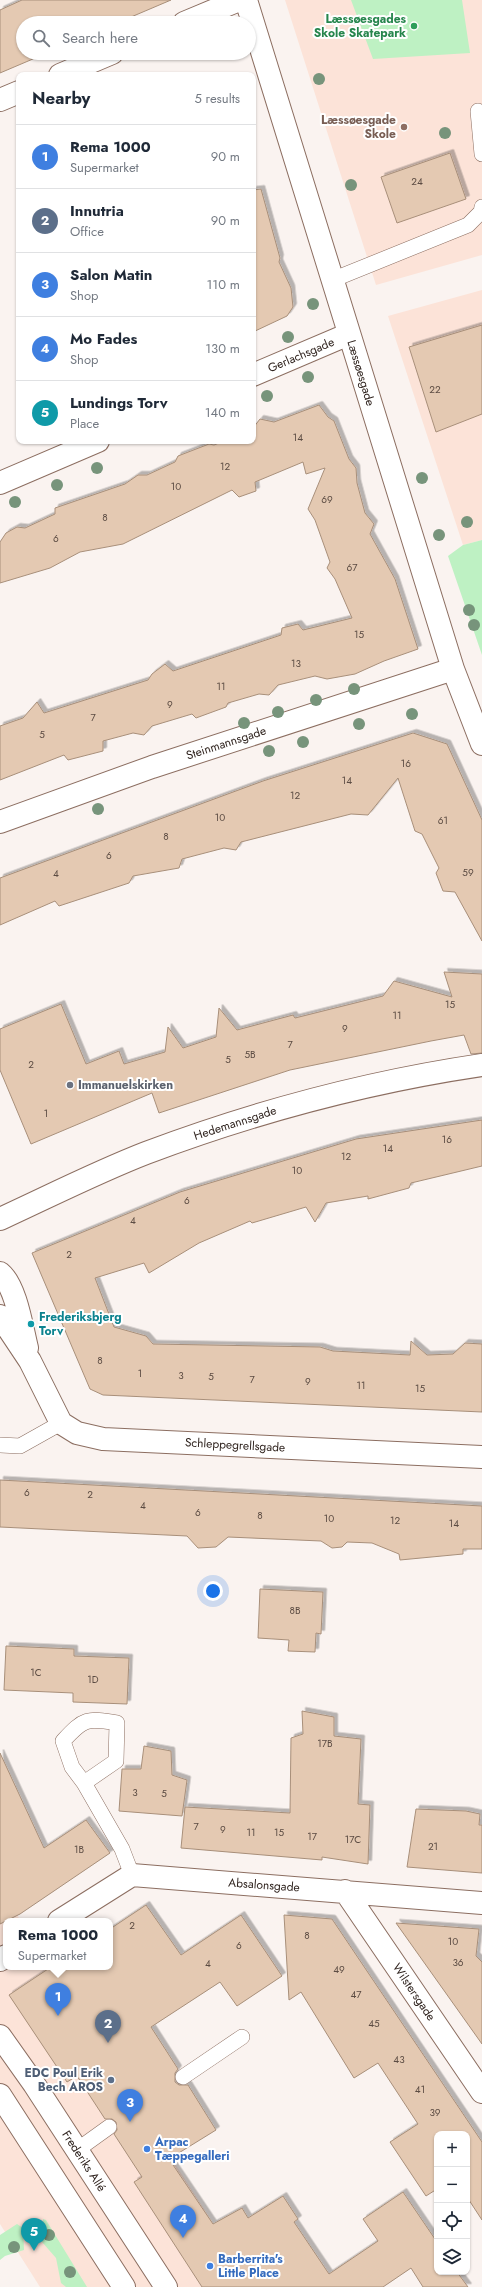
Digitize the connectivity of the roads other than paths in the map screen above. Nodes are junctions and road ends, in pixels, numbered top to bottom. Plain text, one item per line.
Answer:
1 (240, 0) edge
2 (246, 0) edge
3 (201, 16) edge
4 (251, 16) edge
5 (256, 33) edge
6 (95, 60) edge
7 (67, 72) edge
8 (16, 93) edge
9 (0, 100) edge
10 (478, 111) dead end
11 (482, 154) edge
12 (482, 207) edge
13 (332, 280) junction
14 (348, 334) junction
15 (256, 374) edge
16 (91, 444) edge
17 (0, 483) edge
18 (453, 669) junction
19 (482, 744) edge
20 (0, 822) edge
21 (482, 1065) edge
22 (0, 1218) edge
23 (0, 1273) edge
24 (0, 1316) edge
25 (30, 1361) junction
26 (60, 1423) junction
27 (0, 1445) edge
28 (482, 1457) edge
29 (84, 1783) dead end
30 (132, 1875) junction
31 (345, 1891) junction
32 (482, 1903) edge
33 (64, 1918) edge
34 (0, 2036) edge
35 (242, 2037) dead end
36 (183, 2077) dead end
37 (482, 2092) edge
38 (0, 2095) edge
39 (109, 2127) dead end
40 (77, 2150) junction
41 (124, 2287) edge
42 (166, 2287) edge

1 - 3 street
2 - 4 street, Læssøesgade
5 - 13 street, Læssøesgade
6 - 7 street
8 - 9 street
10 - 11 lane
12 - 13 lane
13 - 14 street, Læssøesgade
14 - 15 street, Gerlachsgade
14 - 18 street, Læssøesgade
16 - 17 street
18 - 19 street, Læssøesgade
18 - 20 street, Steinmannsgade
21 - 22 street, Hedemannsgade
23 - 25 street
24 - 25 street
25 - 26 street
26 - 27 lane
26 - 28 street, Schleppegrellsgade
29 - 30 lane
30 - 31 street, Absalonsgade
30 - 33 street
31 - 32 street, Absalonsgade
31 - 37 street, Wilstersgade
34 - 40 street, Frederiks Allé
35 - 36 lane
38 - 41 street
39 - 40 lane
40 - 42 street, Frederiks Allé

